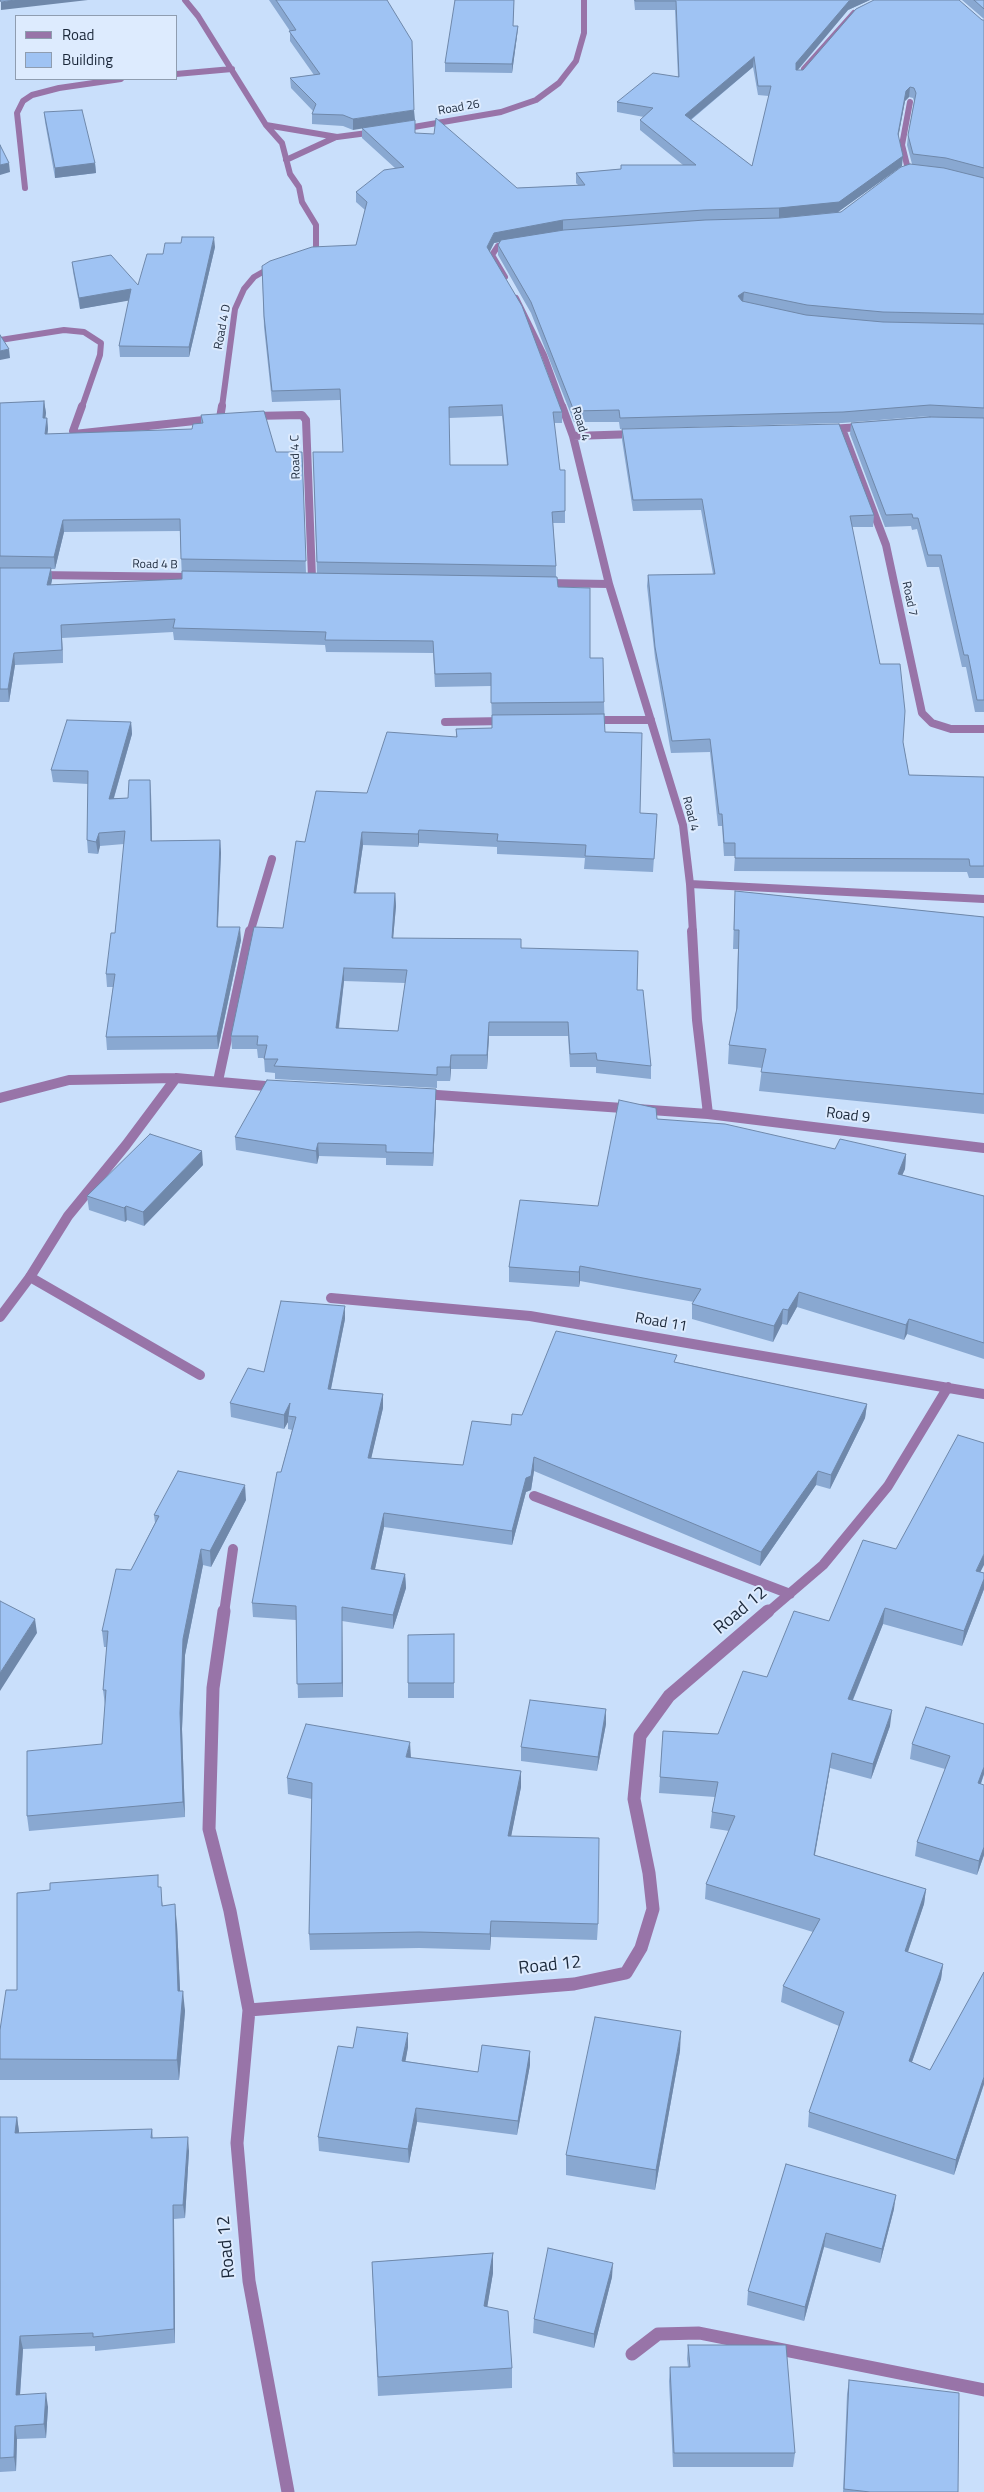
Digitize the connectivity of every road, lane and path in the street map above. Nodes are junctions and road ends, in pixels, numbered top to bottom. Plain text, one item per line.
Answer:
1 (185, 0) edge
2 (584, 0) edge
3 (859, 9) edge
4 (232, 69) junction
5 (178, 74) edge
6 (799, 76) edge
7 (115, 80) edge
8 (910, 102) edge
9 (266, 125) junction
10 (398, 130) edge
11 (381, 132) edge
12 (337, 137) junction
13 (286, 160) junction
14 (916, 169) edge
15 (25, 188) dead end
16 (517, 241) edge
17 (299, 257) edge
18 (284, 262) edge
19 (507, 281) edge
20 (512, 290) edge
21 (0, 340) edge
22 (248, 416) edge
23 (220, 418) junction
24 (229, 418) edge
25 (871, 427) edge
26 (842, 429) junction
27 (822, 430) edge
28 (647, 434) edge
29 (572, 436) junction
30 (29, 575) edge
31 (205, 577) edge
32 (302, 578) edge
33 (312, 578) junction
34 (322, 578) edge
35 (535, 583) edge
36 (609, 584) junction
37 (587, 720) edge
38 (651, 720) junction
39 (512, 721) edge
40 (445, 722) dead end
41 (984, 729) edge
42 (272, 859) dead end
43 (690, 884) junction
44 (984, 899) edge
45 (176, 1078) junction
46 (218, 1081) junction
47 (285, 1088) edge
48 (416, 1094) edge
49 (0, 1098) edge
50 (708, 1114) junction
51 (984, 1148) edge
52 (30, 1277) junction
53 (331, 1298) dead end
54 (0, 1317) edge
55 (200, 1375) dead end
56 (948, 1388) junction
57 (984, 1394) edge
58 (534, 1496) dead end
59 (233, 1549) dead end
60 (790, 1594) junction
61 (249, 2010) junction
62 (632, 2354) dead end
63 (984, 2390) edge
64 (288, 2492) edge

1 - 4 street
2 - 10 street, Road 26
3 - 6 street
4 - 5 street
4 - 9 street
7 - 15 street
8 - 14 street
9 - 12 street
9 - 13 street
11 - 12 street
12 - 13 street
13 - 17 street
16 - 19 street
18 - 23 street, Road 4 D
20 - 29 street, Road 4
21 - 23 street
22 - 33 street, Road 4 C
23 - 24 street
25 - 26 street
26 - 27 street
26 - 41 street, Road 7
28 - 29 street
29 - 36 street, Road 4
30 - 31 street, Road 4 B
32 - 33 street
33 - 34 street
35 - 36 street
36 - 38 street, Road 4
37 - 38 street
38 - 43 street, Road 4
39 - 40 street
42 - 46 street
43 - 44 street
43 - 50 street, Road 4
45 - 46 street
45 - 49 street
45 - 52 street
46 - 47 street
48 - 50 street, Road 9
50 - 51 street, Road 9
52 - 54 street
52 - 55 street
53 - 56 street, Road 11
56 - 57 street, Road 11
56 - 60 street, Road 12
58 - 60 street
59 - 61 street
60 - 61 street, Road 12
61 - 64 street, Road 12
62 - 63 street

